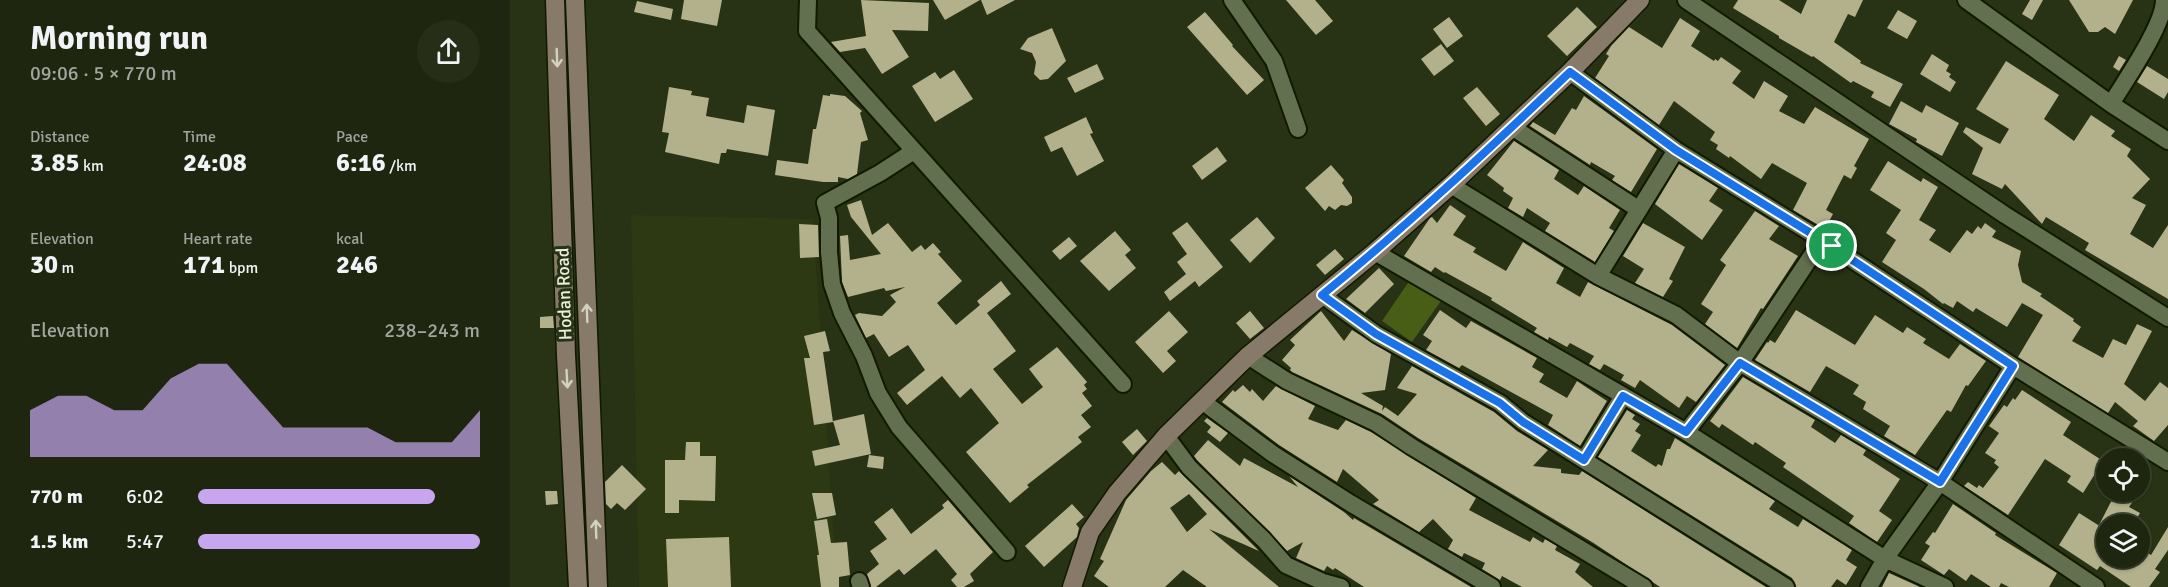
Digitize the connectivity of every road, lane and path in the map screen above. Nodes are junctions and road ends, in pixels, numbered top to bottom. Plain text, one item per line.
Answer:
1 (555, 0) edge
2 (575, 0) edge
3 (808, 0) edge
4 (1232, 0) edge
5 (1640, 0) edge
6 (1686, 0) edge
7 (1966, 0) edge
8 (2164, 0) edge
9 (1570, 72) junction
10 (2111, 104) junction
11 (1512, 128) junction
12 (1298, 129) dead end
13 (2168, 141) edge
14 (1676, 150) junction
15 (914, 151) junction
16 (1451, 185) junction
17 (1638, 209) junction
18 (1822, 240) junction
19 (1375, 252) junction
20 (1598, 276) junction
21 (1322, 295) junction
22 (2168, 318) edge
23 (1248, 356) junction
24 (1740, 363) junction
25 (2013, 366) junction
26 (1123, 384) dead end
27 (1623, 396) junction
28 (1202, 400) junction
29 (1686, 432) junction
30 (1166, 436) junction
31 (1584, 460) junction
32 (2168, 462) edge
33 (1940, 482) junction
34 (1007, 552) dead end
35 (1885, 559) junction
36 (578, 587) edge
37 (598, 587) edge
38 (1072, 587) edge
39 (1341, 587) edge
40 (1492, 587) edge
41 (1644, 587) edge
42 (1786, 587) edge
43 (1869, 587) edge
44 (1945, 587) edge
45 (2096, 587) edge

1 -> 36 main road, Hodan Road
37 -> 2 main road, Hodan Road
3 - 15 street
4 - 12 street
5 - 9 main road
6 - 22 street
7 - 10 street
8 - 10 street
9 - 11 main road
9 - 14 street
10 - 13 street
11 - 16 main road
11 - 17 street
14 - 17 street
14 - 18 street
15 - 26 street
15 - 34 street
16 - 19 main road
16 - 20 street
17 - 20 street
18 - 24 street
18 - 25 street
19 - 21 main road
19 - 27 street
20 - 24 street
21 - 23 main road
21 - 31 street
23 - 28 main road
23 - 41 street
24 - 29 street
24 - 33 street
25 - 32 street
25 - 33 street
27 - 29 street
27 - 31 street
28 - 30 main road
28 - 40 street
29 - 35 street
30 - 38 main road
30 - 39 street
31 - 42 street
33 - 35 street
33 - 45 street
35 - 43 street
35 - 44 street

